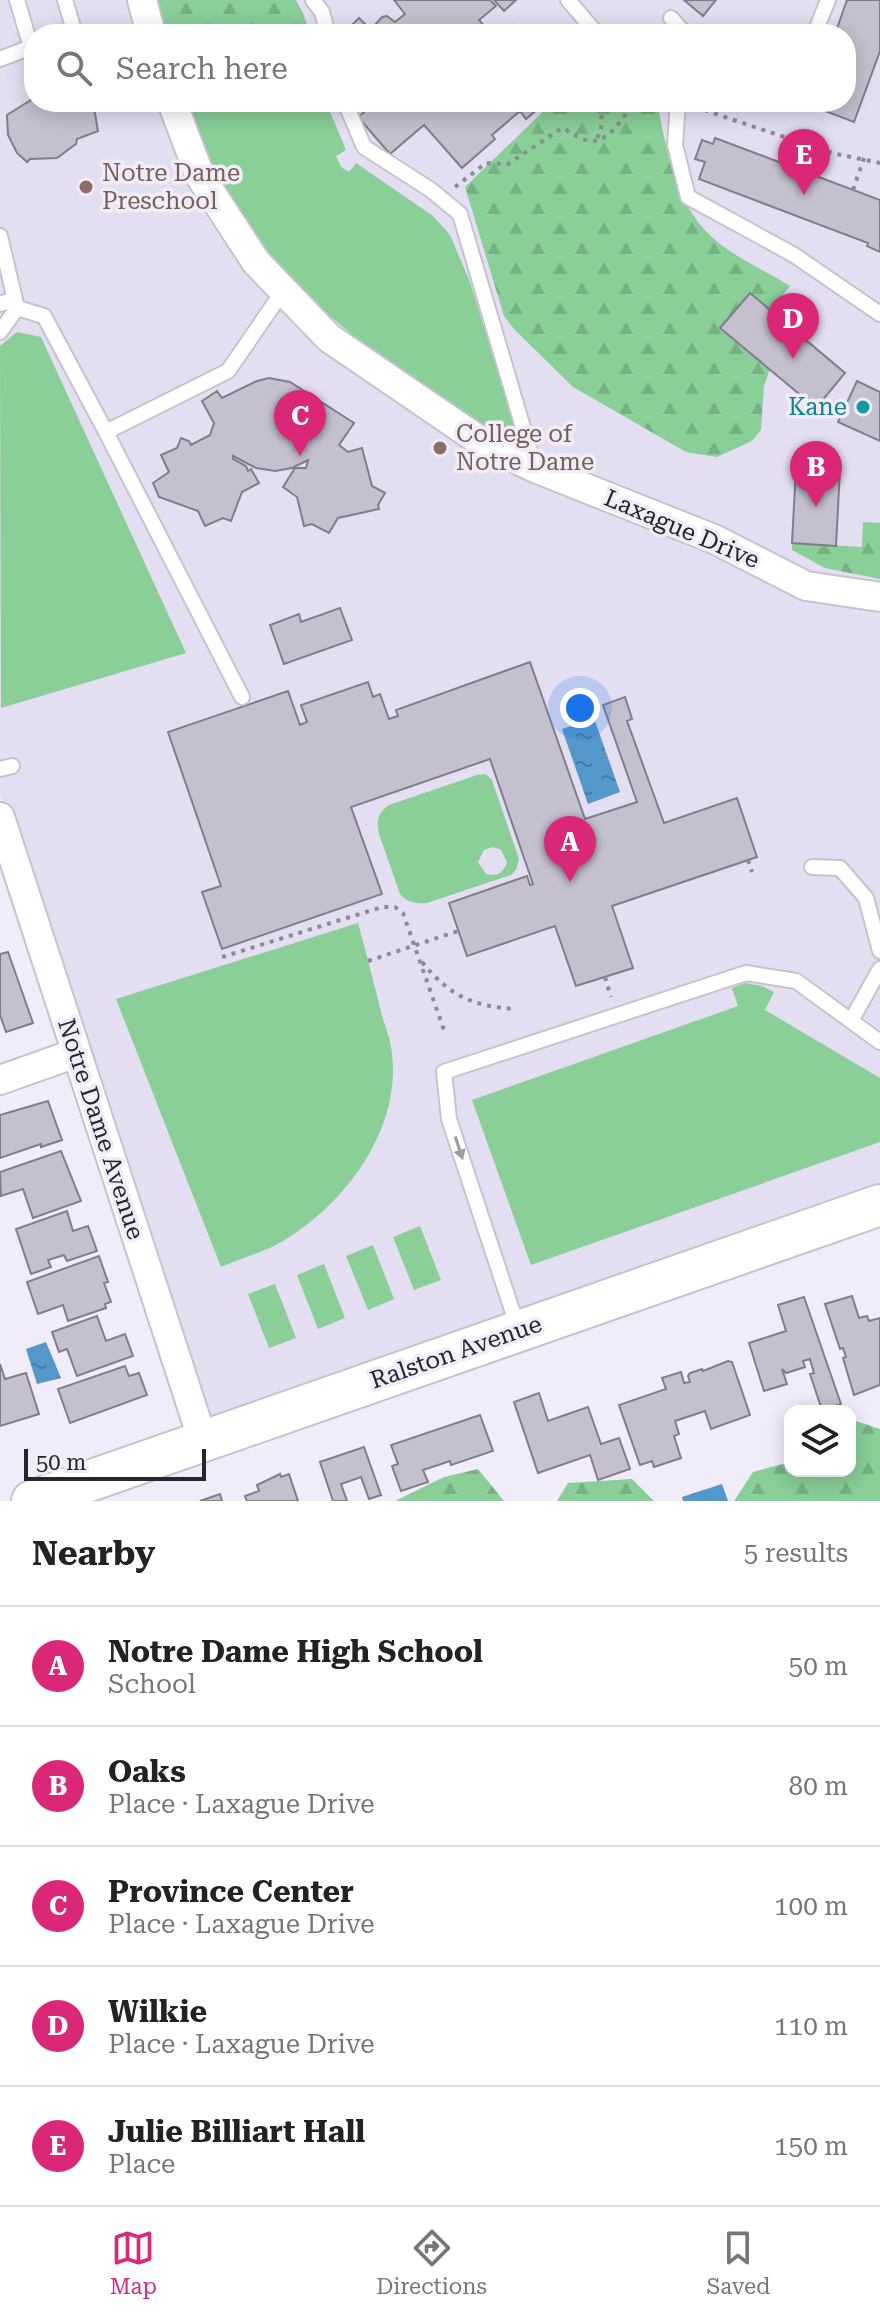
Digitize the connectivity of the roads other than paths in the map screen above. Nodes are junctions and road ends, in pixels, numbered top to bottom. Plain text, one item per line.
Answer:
1 (17, 0) edge
2 (65, 0) edge
3 (142, 0) edge
4 (313, 0) edge
5 (568, 0) edge
6 (828, 0) edge
7 (671, 18) dead end
8 (25, 24) edge
9 (72, 24) edge
10 (148, 24) edge
11 (325, 24) edge
12 (588, 24) edge
13 (676, 24) edge
14 (818, 24) edge
15 (24, 50) edge
16 (0, 59) edge
17 (176, 112) edge
18 (349, 112) edge
19 (676, 112) edge
20 (0, 236) edge
21 (283, 291) junction
22 (0, 304) edge
23 (16, 304) junction
24 (880, 314) edge
25 (0, 332) edge
26 (106, 432) junction
27 (535, 468) junction
28 (880, 597) edge
29 (242, 697) dead end
30 (0, 817) edge
31 (812, 867) dead end
32 (880, 951) edge
33 (880, 969) edge
34 (851, 1021) junction
35 (880, 1042) edge
36 (76, 1053) junction
37 (0, 1080) edge
38 (880, 1205) edge
39 (519, 1330) junction
40 (203, 1441) junction
41 (32, 1501) edge

1 - 8 lane
2 - 9 lane
3 - 10 street
4 - 11 lane
5 - 12 lane
6 - 14 lane
7 - 13 lane
15 - 16 lane
17 - 21 street, Laxague Drive
18 - 27 lane
19 - 24 lane
20 - 23 lane
21 - 26 lane
21 - 27 street, Laxague Drive
22 - 23 lane
23 - 25 lane
23 - 26 lane
26 - 29 lane
27 - 28 street, Laxague Drive
30 - 36 street, Notre Dame Avenue
31 - 32 lane
33 - 34 lane
34 - 35 lane
34 -> 39 lane
36 - 37 street
36 - 40 street, Notre Dame Avenue
38 - 39 main road, Ralston Avenue
39 - 40 main road, Ralston Avenue
40 - 41 main road, Ralston Avenue

